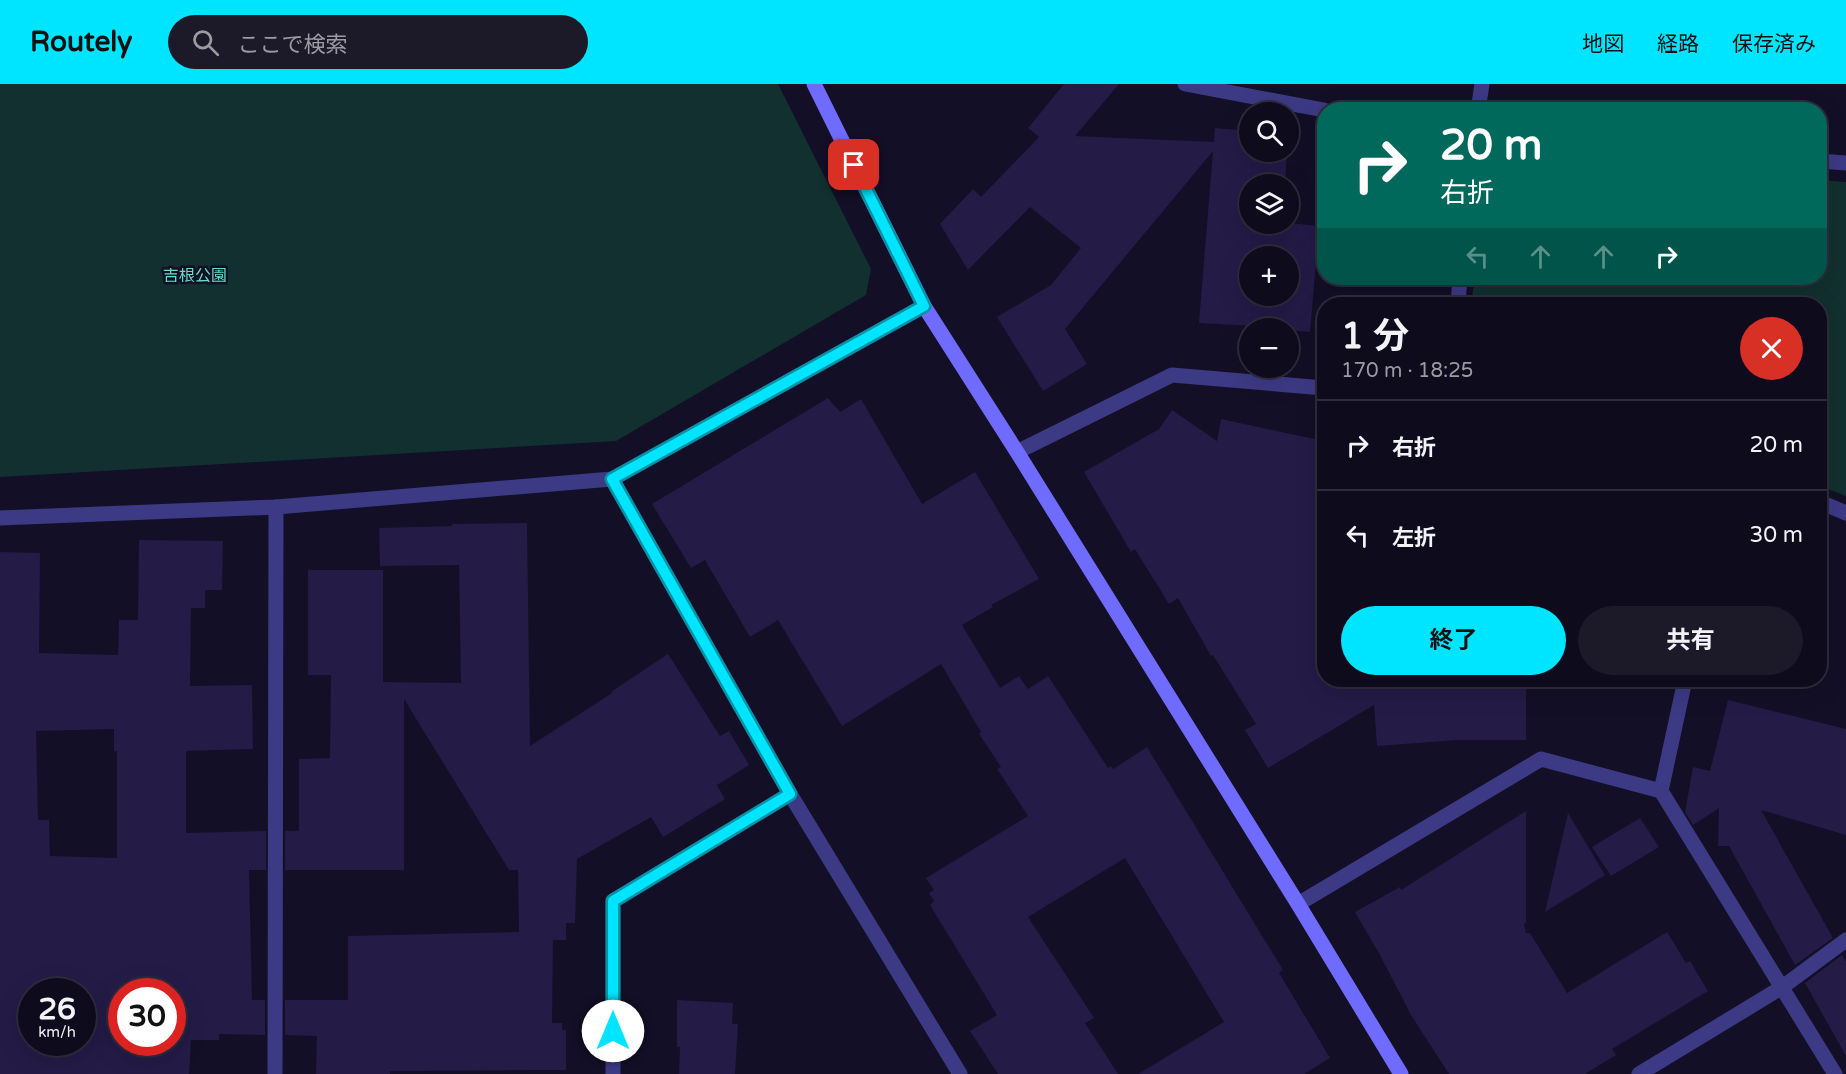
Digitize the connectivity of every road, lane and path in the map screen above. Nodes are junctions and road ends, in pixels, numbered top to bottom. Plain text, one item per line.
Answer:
1 (814, 84) edge
2 (1185, 84) edge
3 (1482, 84) edge
4 (1479, 102) edge
5 (1317, 109) edge
6 (1827, 162) edge
7 (1846, 163) edge
8 (924, 306) junction
9 (1317, 387) edge
10 (1017, 452) junction
11 (612, 479) junction
12 (1827, 505) edge
13 (276, 507) junction
14 (1846, 513) edge
15 (0, 518) edge
16 (1683, 687) edge
17 (1661, 791) junction
18 (790, 794) junction
19 (1298, 904) junction
20 (1846, 940) edge
21 (1781, 988) junction
22 (275, 1074) edge
23 (613, 1074) edge
24 (960, 1074) edge
25 (1401, 1074) edge
26 (1638, 1074) edge
27 (1835, 1074) edge

1 - 8 street
2 - 5 street
3 - 4 street
6 - 7 street
8 - 10 street
8 - 11 street
9 - 10 street
10 - 19 street
11 - 13 street
11 - 18 street
12 - 14 street
13 - 15 street
13 - 22 street
16 - 17 street
17 - 19 street
17 - 21 street
18 - 23 street
18 - 24 street
19 - 25 street
20 - 21 street
21 - 26 street
21 - 27 street

